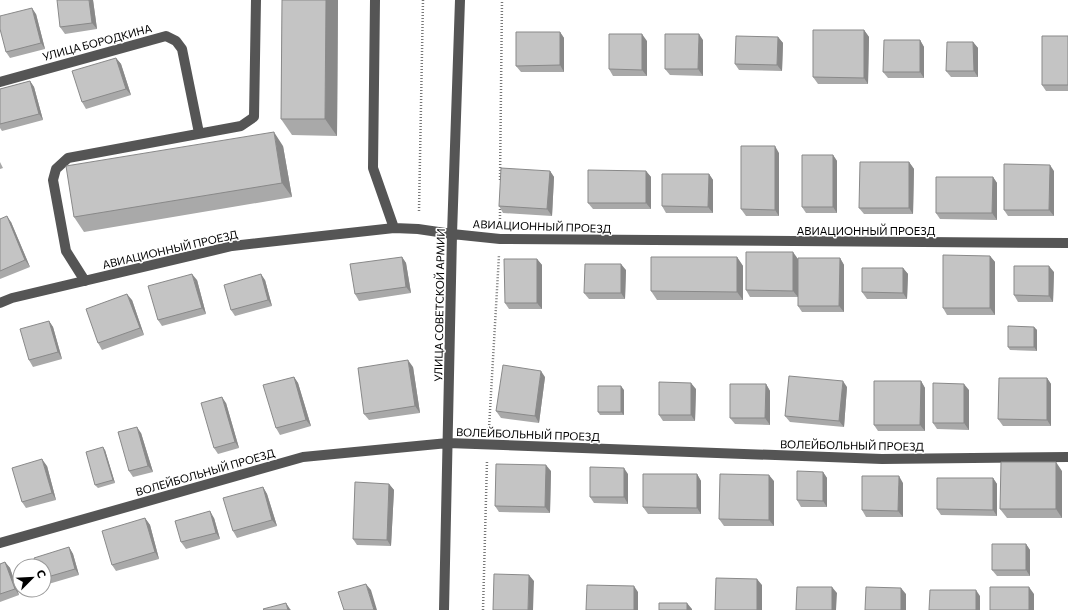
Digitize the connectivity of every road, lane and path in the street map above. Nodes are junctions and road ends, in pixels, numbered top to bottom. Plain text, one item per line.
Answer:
1 (256, 0) edge
2 (375, 0) edge
3 (423, 0) edge
4 (460, 0) edge
5 (502, 0) edge
6 (0, 82) edge
7 (199, 133) junction
8 (500, 183) edge
9 (500, 199) edge
10 (394, 228) junction
11 (418, 229) junction
12 (452, 234) junction
13 (500, 239) junction
14 (1068, 243) edge
15 (85, 281) junction
16 (0, 303) edge
17 (448, 443) junction
18 (488, 445) junction
19 (1068, 457) edge
20 (0, 543) edge
21 (444, 610) edge
22 (483, 610) edge

1 - 7 street
2 - 10 street
3 - 11 path
4 - 12 street, УЛИЦА СОВЕТСКОЙ АРМИИ
5 - 8 path
6 - 7 street, УЛИЦА БОРОДКИНА
7 - 15 street
9 - 13 path
10 - 11 street, АВИАЦИОННЫЙ ПРОЕЗД
10 - 15 street, АВИАЦИОННЫЙ ПРОЕЗД
11 - 12 street, АВИАЦИОННЫЙ ПРОЕЗД
12 - 13 street, АВИАЦИОННЫЙ ПРОЕЗД
12 - 17 street, УЛИЦА СОВЕТСКОЙ АРМИИ
13 - 14 street, АВИАЦИОННЫЙ ПРОЕЗД
13 - 18 path
15 - 16 street, АВИАЦИОННЫЙ ПРОЕЗД
17 - 18 street, ВОЛЕЙБОЛЬНЫЙ ПРОЕЗД
17 - 20 street, ВОЛЕЙБОЛЬНЫЙ ПРОЕЗД
17 - 21 street, УЛИЦА СОВЕТСКОЙ АРМИИ
18 - 19 street, ВОЛЕЙБОЛЬНЫЙ ПРОЕЗД
18 - 22 path

